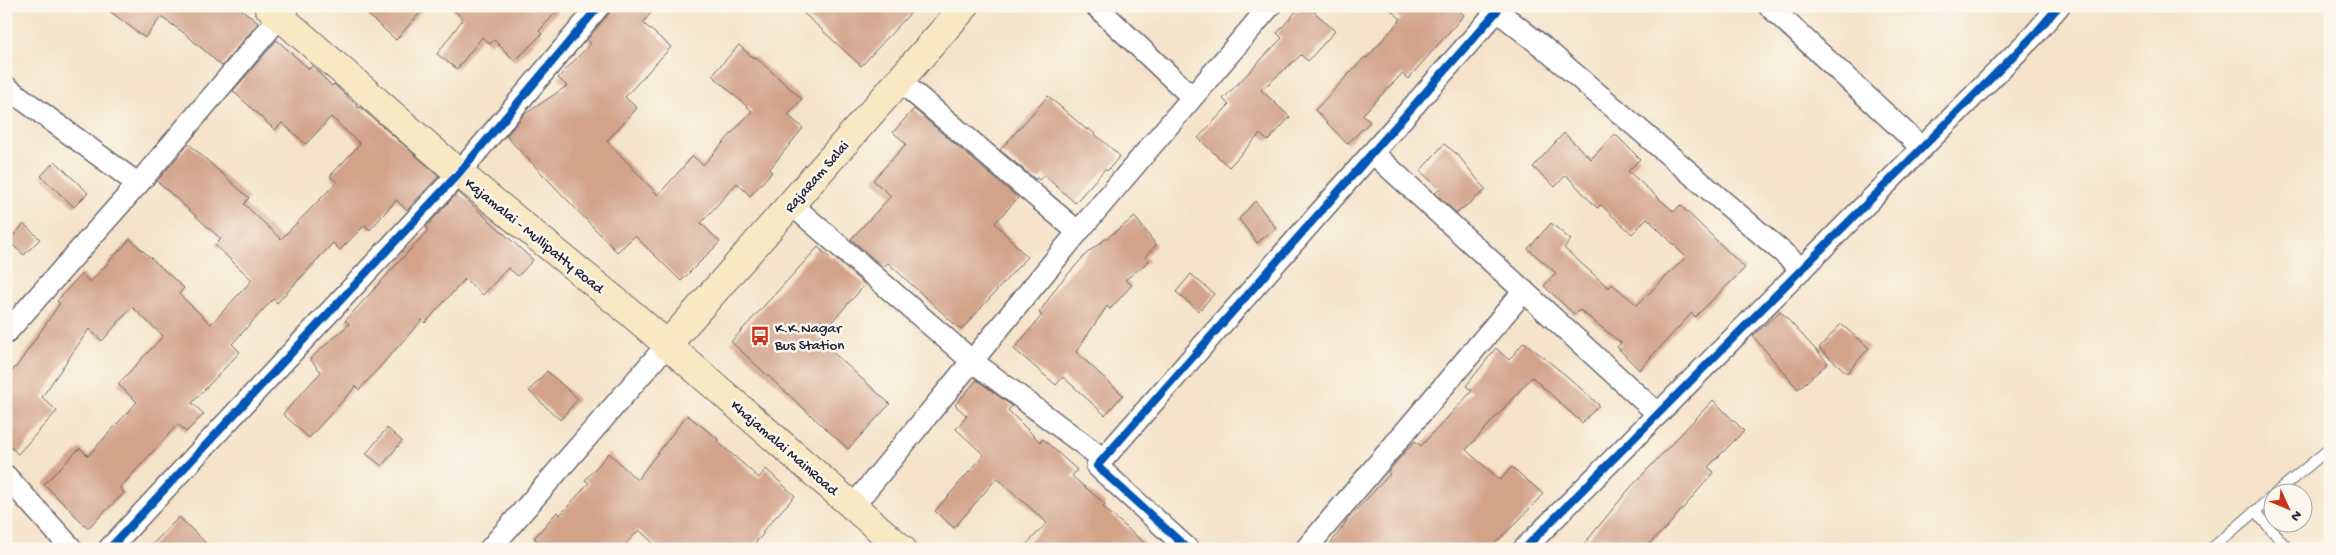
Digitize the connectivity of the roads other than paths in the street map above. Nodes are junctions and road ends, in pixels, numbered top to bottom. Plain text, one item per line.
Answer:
1 (599, 6) edge
2 (965, 6) edge
3 (1096, 6) edge
4 (1270, 6) edge
5 (1769, 6) edge
6 (2060, 6) edge
7 (1494, 9) edge
8 (279, 10) edge
9 (900, 81) junction
10 (6, 87) edge
11 (1192, 97) junction
12 (1922, 148) junction
13 (1373, 153) junction
14 (460, 173) junction
15 (138, 184) junction
16 (791, 204) junction
17 (1078, 232) junction
18 (1802, 269) junction
19 (1524, 291) junction
20 (6, 333) edge
21 (667, 345) junction
22 (972, 361) junction
23 (1658, 414) junction
24 (2330, 448) edge
25 (1103, 459) junction
26 (6, 476) edge
27 (2289, 482) edge
28 (2264, 503) edge
29 (853, 506) junction
30 (2255, 511) junction
31 (72, 549) edge
32 (109, 549) edge
33 (490, 549) edge
34 (902, 549) edge
35 (1188, 549) edge
36 (1306, 549) edge
37 (1524, 549) edge
38 (2210, 549) edge
39 (2288, 549) edge

1 - 14 street
2 - 9 main road, RajaRam Salai
3 - 11 street
4 - 11 street
5 - 12 street
6 - 12 street
7 - 13 street
7 - 18 street
8 - 14 main road, Kajamalai - Mullipatty Road
8 - 15 street
9 - 16 main road, RajaRam Salai
9 - 17 street
10 - 15 street
11 - 17 street
12 - 18 street
13 - 19 street
13 - 25 street
14 - 21 main road, Kajamalai - Mullipatty Road
14 - 32 street
15 - 20 street
16 - 21 main road, RajaRam Salai
16 - 22 street
17 - 22 street
18 - 23 street
19 - 23 street
19 - 36 street
21 - 29 main road, Khajamalai MainRoad
21 - 33 street
22 - 25 street
22 - 29 street
23 - 37 street
24 - 27 lane
25 - 35 street
26 - 31 street
28 - 30 lane
29 - 34 main road, Khajamalai MainRoad
30 - 38 lane
30 - 39 lane

